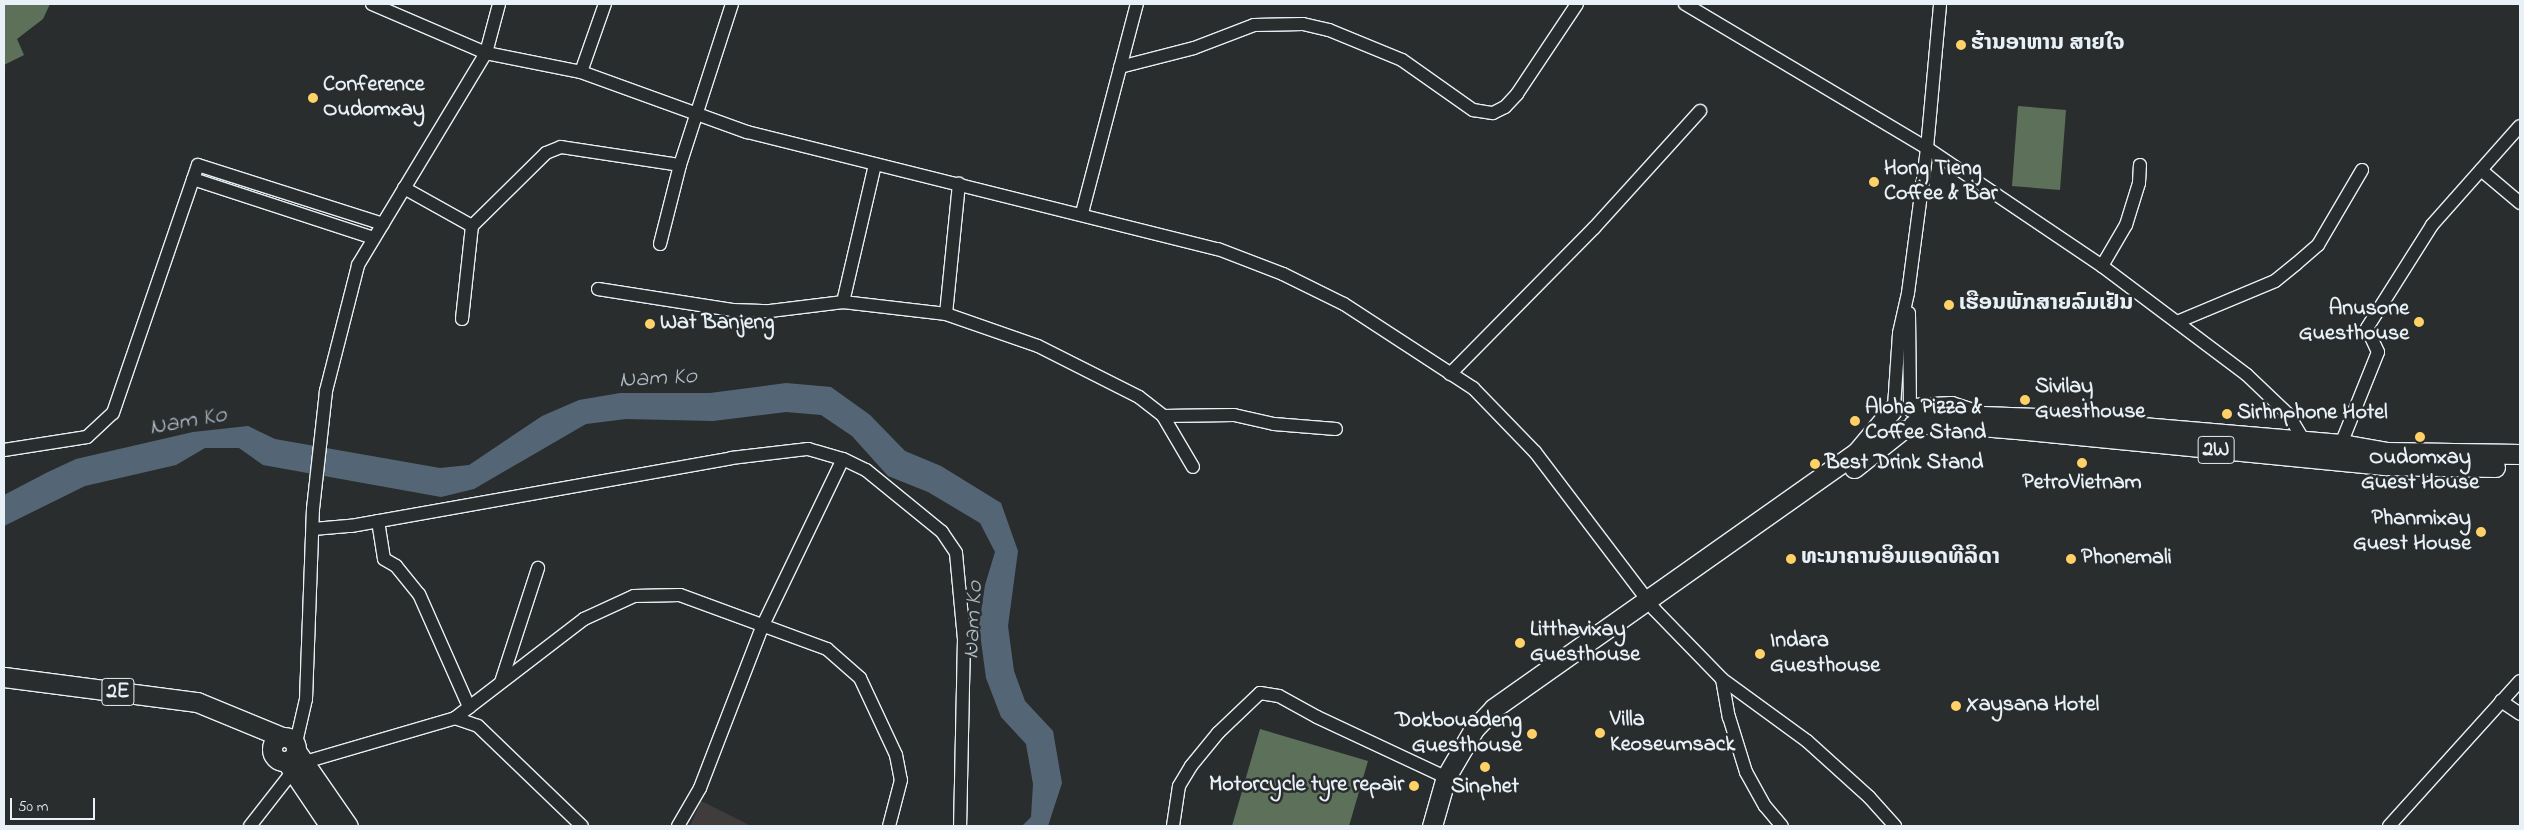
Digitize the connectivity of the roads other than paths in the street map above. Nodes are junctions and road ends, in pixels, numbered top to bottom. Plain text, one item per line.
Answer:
1 (372, 4) edge
2 (499, 4) edge
3 (605, 4) edge
4 (732, 4) edge
5 (1137, 4) edge
6 (1577, 4) edge
7 (1685, 4) edge
8 (1940, 4) edge
9 (486, 52) junction
10 (1120, 67) junction
11 (581, 72) junction
12 (1700, 111) dead end
13 (698, 114) junction
14 (2520, 126) edge
15 (1927, 148) junction
16 (680, 165) junction
17 (875, 165) junction
18 (2140, 165) dead end
19 (2362, 170) dead end
20 (2481, 170) junction
21 (194, 179) junction
22 (959, 184) junction
23 (404, 188) junction
24 (2520, 203) edge
25 (1082, 213) junction
26 (383, 224) junction
27 (472, 226) junction
28 (374, 238) junction
29 (660, 244) dead end
30 (2102, 266) junction
31 (598, 289) dead end
32 (843, 302) junction
33 (946, 314) junction
34 (462, 318) dead end
35 (2177, 322) junction
36 (1450, 374) junction
37 (1904, 414) junction
38 (1163, 416) junction
39 (1336, 430) dead end
40 (4, 450) edge
41 (2308, 451) junction
42 (2342, 453) junction
43 (2520, 454) edge
44 (843, 459) junction
45 (1193, 467) dead end
46 (2520, 467) edge
47 (378, 521) junction
48 (313, 529) junction
49 (538, 568) dead end
50 (1650, 604) junction
51 (763, 625) junction
52 (4, 677) edge
53 (1722, 679) junction
54 (2520, 681) edge
55 (500, 682) junction
56 (2501, 701) junction
57 (468, 707) junction
58 (2520, 714) edge
59 (455, 718) junction
60 (289, 752) junction
61 (1452, 780) junction
62 (250, 826) edge
63 (330, 826) edge
64 (348, 826) edge
65 (582, 826) edge
66 (678, 826) edge
67 (889, 826) edge
68 (960, 826) edge
69 (1173, 826) edge
70 (1432, 826) edge
71 (1444, 826) edge
72 (1782, 826) edge
73 (1895, 826) edge
74 (2389, 826) edge

1 - 9 street
2 - 9 street
3 - 11 street
4 - 13 street
5 - 10 street
6 - 10 street
7 - 15 street
8 - 15 street
9 - 11 street
9 - 23 street
10 - 25 street
11 - 13 street
12 - 36 street
13 - 16 street
13 - 17 street
14 - 20 street
15 - 30 street
15 - 37 street
16 - 27 street
16 - 29 street
17 - 22 street
17 - 32 street
18 - 30 street
19 - 35 street
20 - 24 street
20 - 42 street
21 - 26 street
21 - 28 street
21 - 40 street
22 - 25 street
22 - 33 street
23 - 26 street
23 - 27 street
25 - 36 street
26 - 28 street
27 - 34 street
28 - 48 street
30 - 35 street
31 - 32 street
32 - 33 street
33 - 38 street
35 - 41 street
36 - 50 street
37 - 41 highway, 2W
37 - 50 highway
38 - 39 street
38 - 45 street
41 - 42 highway, 2W
42 - 43 highway, 2W
42 - 46 highway, 2W
44 - 47 street
44 - 51 street
44 - 68 street
47 - 48 street
47 - 57 street
48 - 60 street
49 - 55 street
50 - 53 street
50 - 61 highway
51 - 55 street
51 - 66 street
51 - 67 street
52 - 60 highway, 2E
53 - 72 street
53 - 73 street
54 - 56 street
55 - 57 street
56 - 58 street
56 - 74 street
57 - 59 street
59 - 60 street
59 - 65 street
60 - 62 street
60 - 63 highway
60 - 64 highway
61 - 69 street
61 - 70 highway
61 - 71 highway

